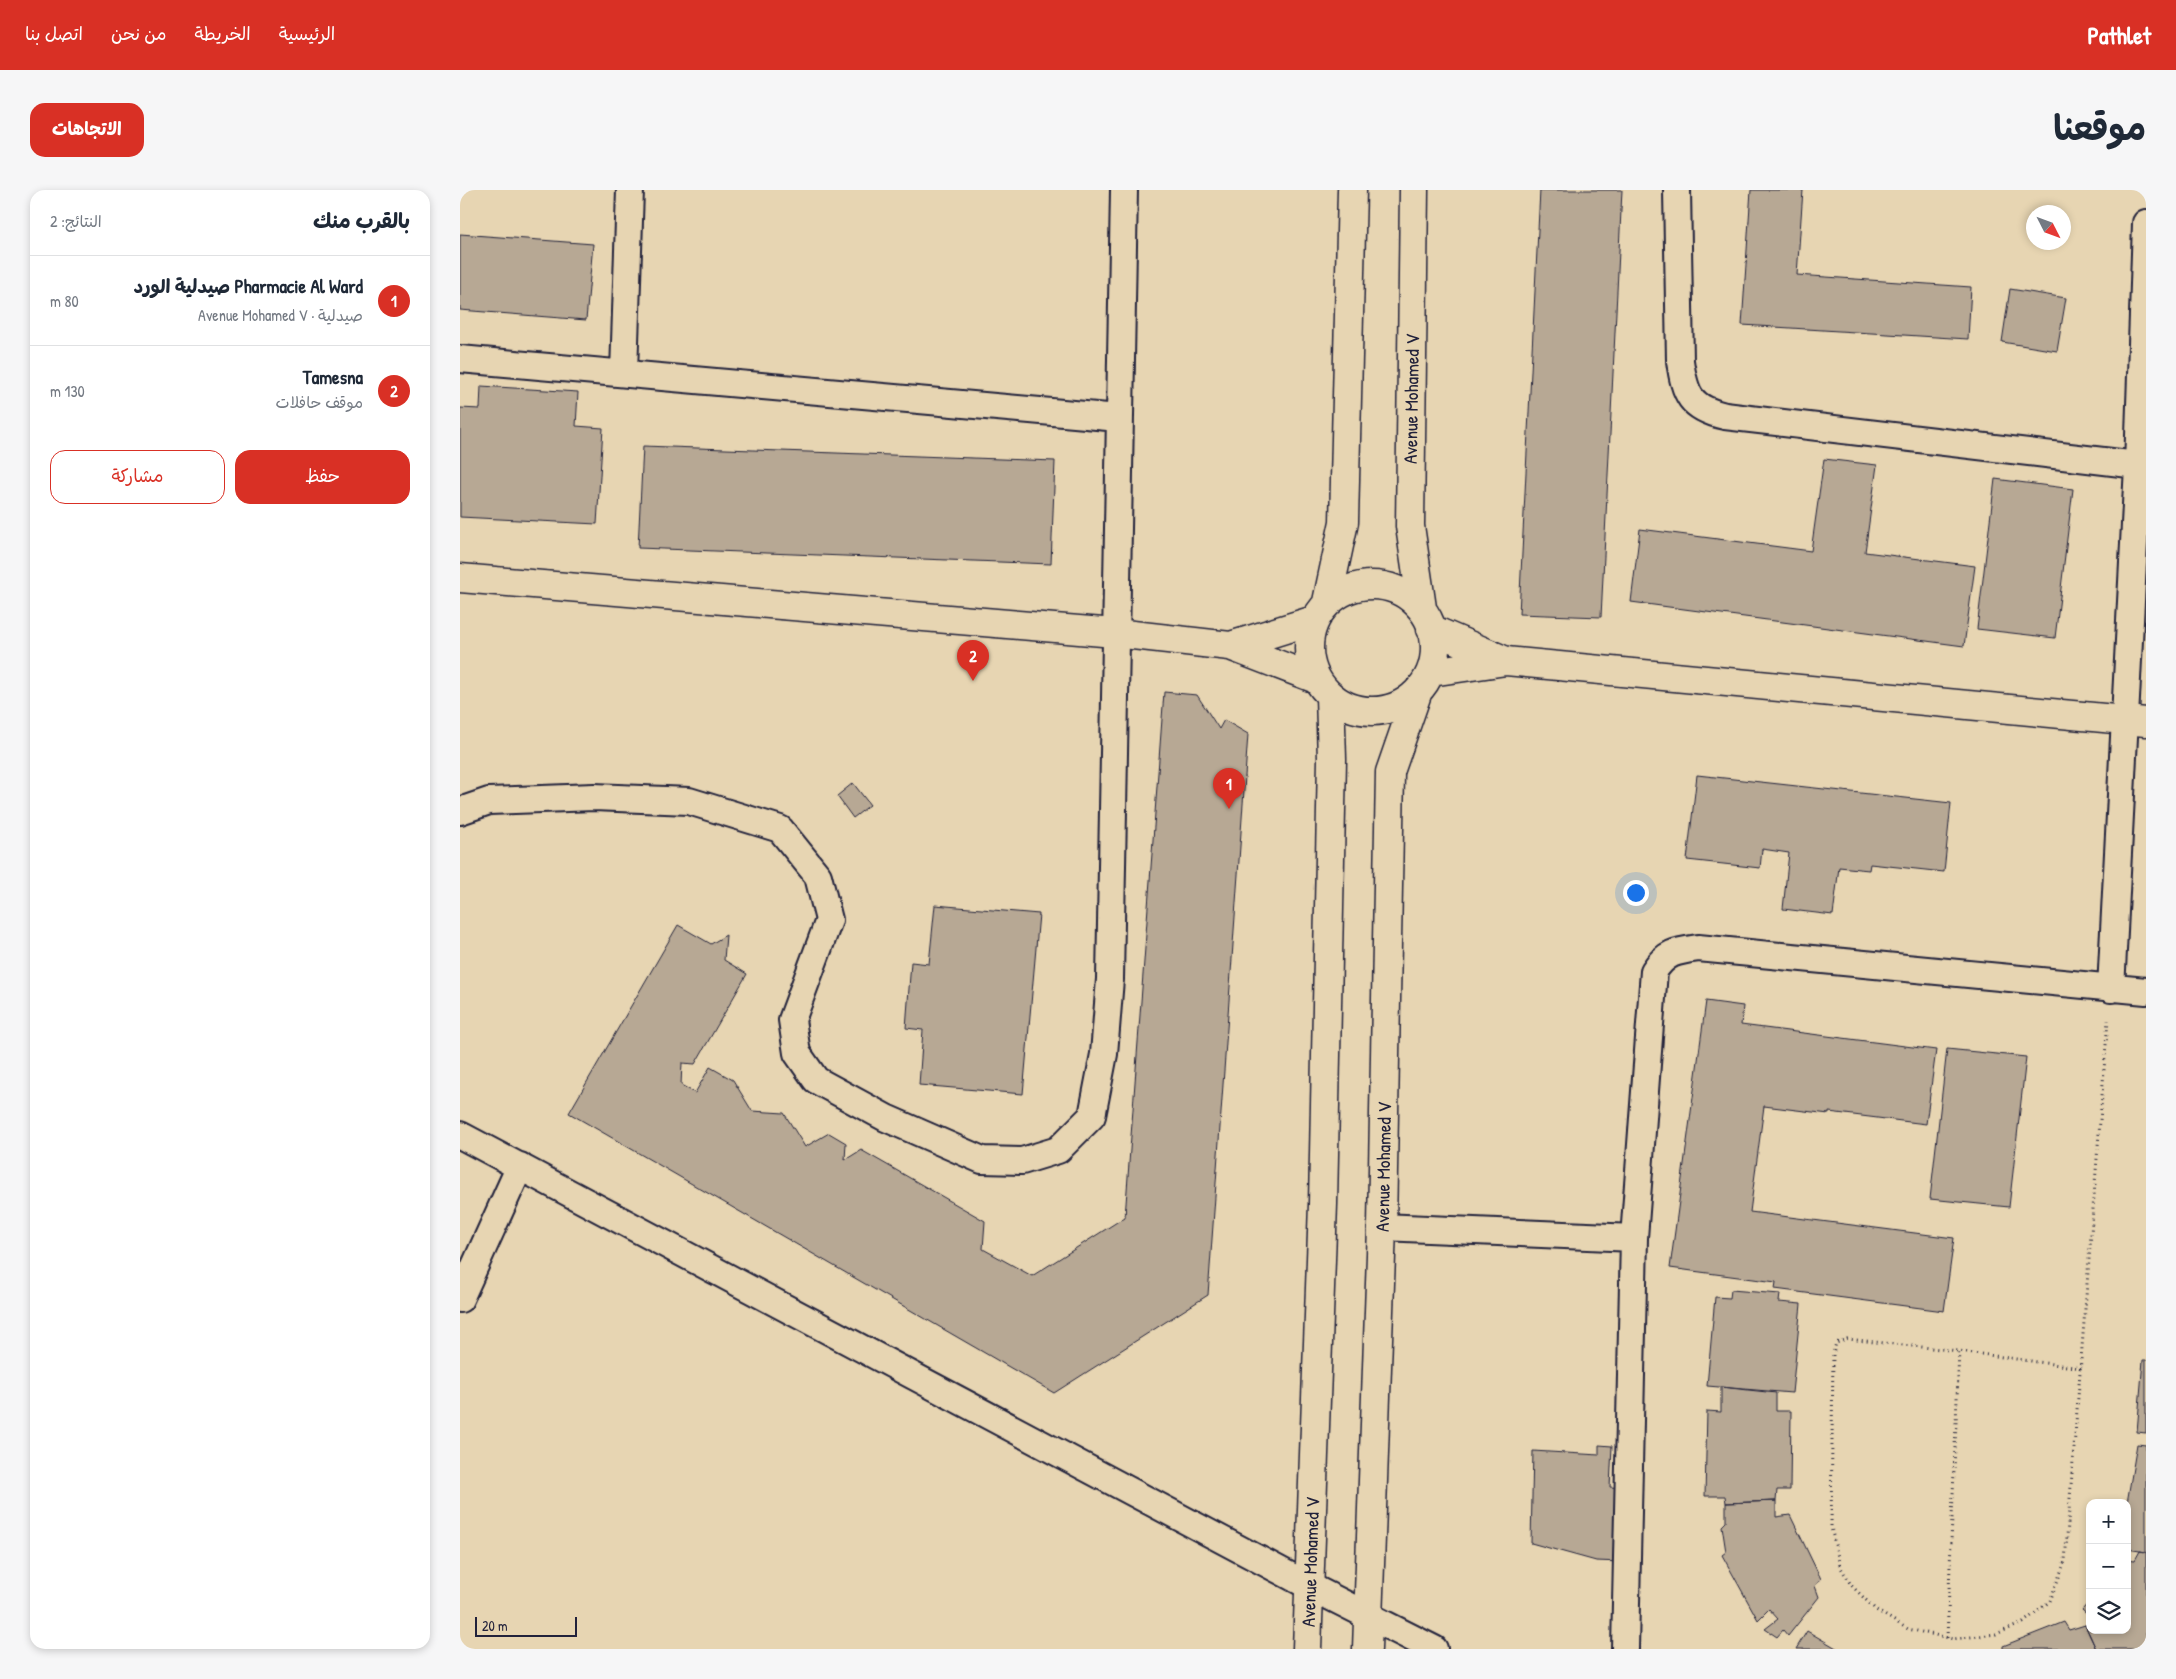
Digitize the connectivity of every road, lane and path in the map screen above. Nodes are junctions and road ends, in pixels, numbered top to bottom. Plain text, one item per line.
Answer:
1 (630, 190) edge
2 (1124, 190) edge
3 (1352, 190) edge
4 (1414, 190) edge
5 (1677, 190) edge
6 (2146, 223) edge
7 (460, 359) edge
8 (624, 374) junction
9 (1119, 418) junction
10 (2142, 466) edge
11 (460, 578) edge
12 (1321, 611) junction
13 (1426, 618) junction
14 (1115, 633) junction
15 (1230, 646) junction
16 (1506, 661) junction
17 (1424, 681) junction
18 (1323, 688) junction
19 (2136, 722) edge
20 (460, 811) edge
21 (2111, 989) junction
22 (2146, 991) edge
23 (460, 1135) edge
24 (520, 1166) junction
25 (1382, 1227) junction
26 (1634, 1238) junction
27 (460, 1299) edge
28 (1959, 1351) junction
29 (2080, 1368) junction
30 (1309, 1586) junction
31 (1368, 1617) junction
32 (1946, 1638) junction
33 (1307, 1649) edge
34 (1367, 1649) edge
35 (1434, 1649) edge
36 (1625, 1649) edge

1 - 8 street
2 - 9 street
3 - 12 street
4 - 13 street, Avenue Mohamed V
5 - 10 street
6 - 10 street
7 - 8 street
8 - 9 street
9 - 14 street
10 - 19 street
11 - 14 street
12 - 13 street
12 - 15 street
12 - 18 street
13 - 16 street
13 - 17 street
14 - 15 street
14 - 20 street
15 - 18 street
16 - 17 street
16 - 19 street
17 - 18 street
17 - 25 street, Avenue Mohamed V
18 - 30 street, Avenue Mohamed V
19 - 21 street
21 - 22 street
21 - 26 street
21 - 29 path
23 - 24 street
24 - 27 street
24 - 30 street
25 - 26 street
25 - 31 street, Avenue Mohamed V
26 - 36 street
28 - 29 path
28 - 32 path
28 - 32 path
29 - 32 path
30 - 31 street
30 - 33 street, Avenue Mohamed V
31 - 34 street, Avenue Mohamed V
31 - 35 street

